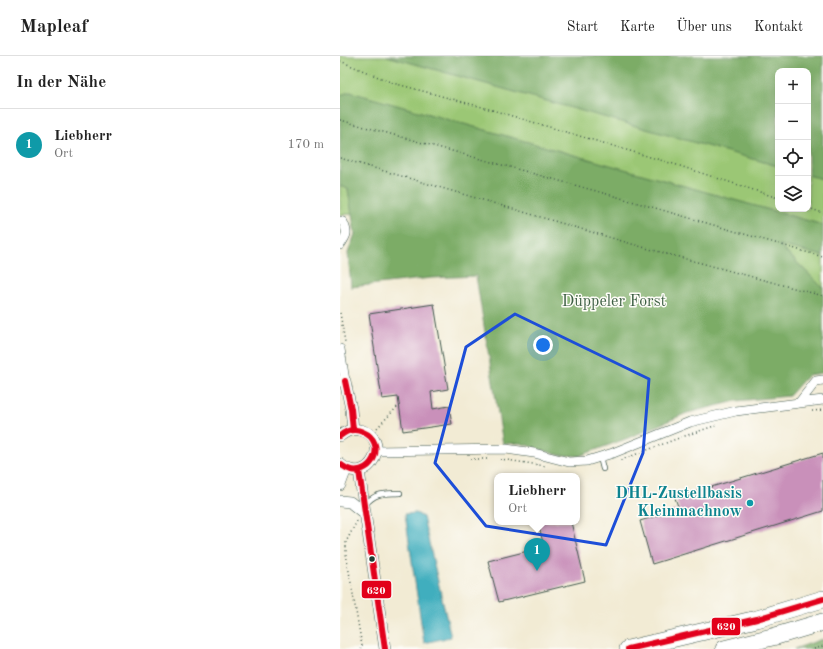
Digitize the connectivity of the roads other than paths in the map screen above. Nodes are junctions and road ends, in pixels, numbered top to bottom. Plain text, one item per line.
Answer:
1 (340, 221) edge
2 (340, 245) edge
3 (343, 348) edge
4 (823, 380) edge
5 (343, 381) edge
6 (823, 400) edge
7 (799, 403) junction
8 (353, 430) junction
9 (340, 436) edge
10 (376, 451) junction
11 (343, 467) edge
12 (359, 471) junction
13 (340, 485) edge
14 (400, 492) dead end
15 (340, 501) edge
16 (361, 511) junction
17 (823, 599) edge
18 (823, 622) edge
19 (385, 649) edge
20 (628, 649) edge
21 (724, 649) edge

1 - 2 street
3 - 5 street
4 - 7 street
5 - 8 street
6 - 7 street
7 - 10 street
8 - 9 street
8 - 10 street
10 - 12 street
11 - 12 street
11 - 13 street
12 - 16 street
14 - 16 lane
15 - 16 street
16 - 19 street
17 - 20 highway
18 - 21 highway

